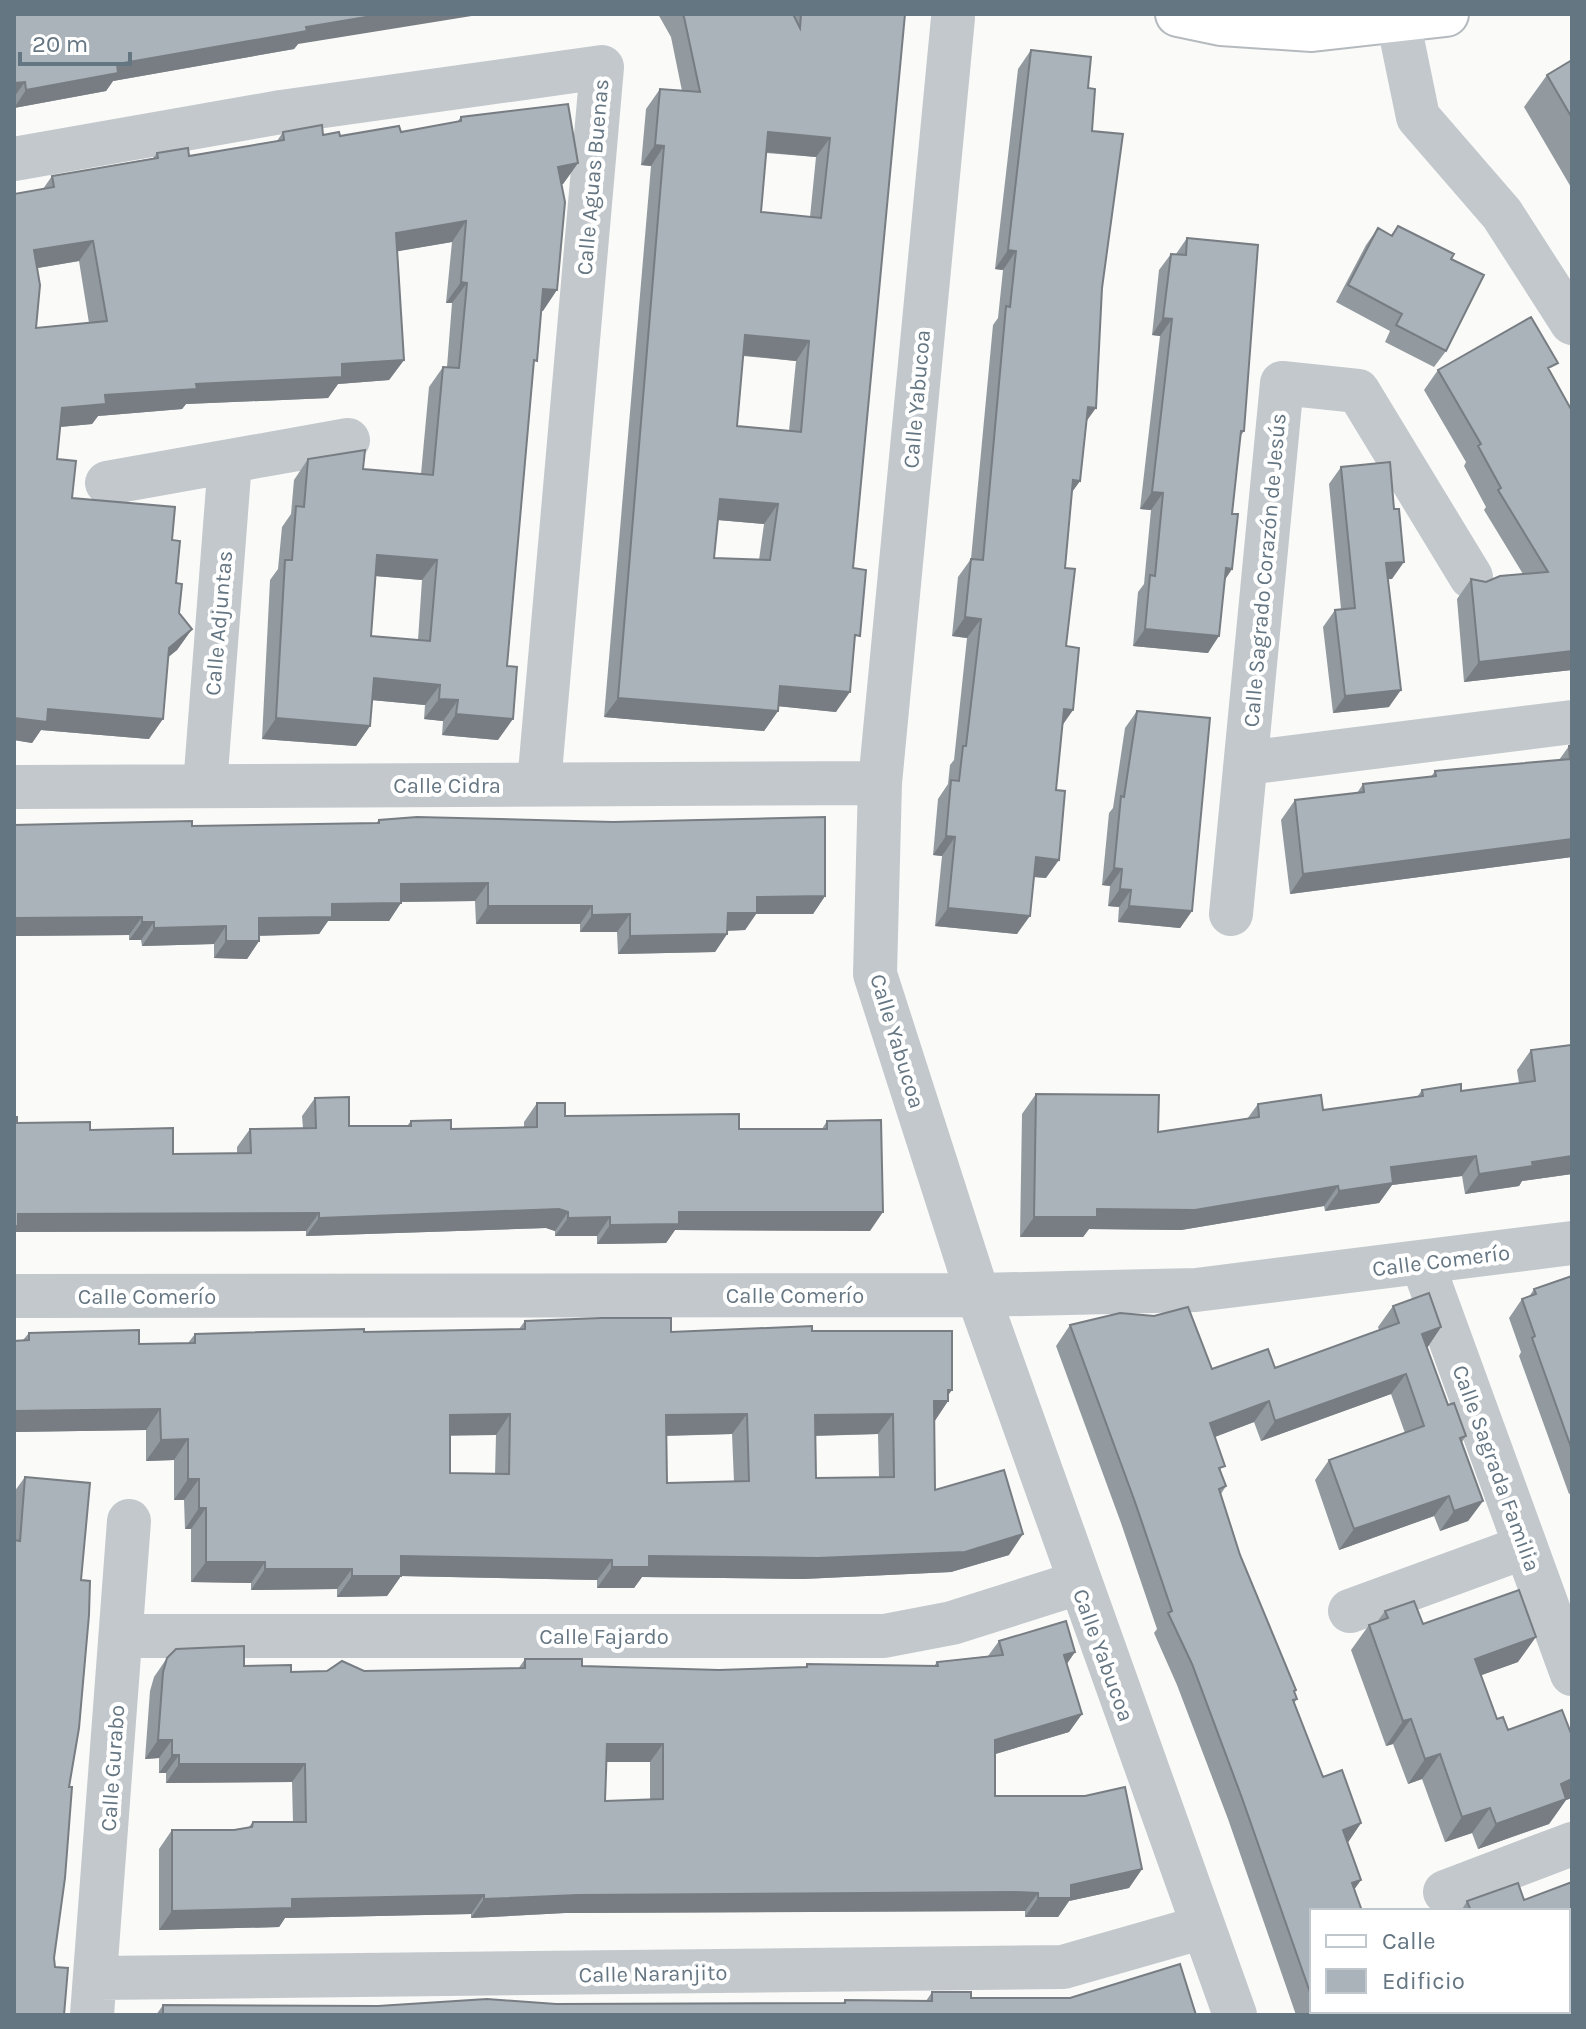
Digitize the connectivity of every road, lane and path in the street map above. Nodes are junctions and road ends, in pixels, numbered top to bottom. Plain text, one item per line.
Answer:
1 (1178, 14) edge
2 (1446, 14) edge
3 (953, 18) dead end
4 (1398, 20) junction
5 (14, 159) edge
6 (1572, 323) edge
7 (348, 440) dead end
8 (230, 461) junction
9 (107, 483) dead end
10 (1471, 577) edge
11 (1572, 722) edge
12 (1246, 763) junction
13 (880, 783) junction
14 (539, 784) junction
15 (205, 786) junction
16 (14, 787) edge
17 (1231, 914) dead end
18 (1572, 1243) edge
19 (1422, 1262) junction
20 (978, 1295) junction
21 (14, 1296) edge
22 (129, 1521) dead end
23 (1525, 1547) junction
24 (1078, 1583) junction
25 (1350, 1611) dead end
26 (122, 1636) junction
27 (1572, 1674) edge
28 (1572, 1844) edge
29 (1445, 1892) dead end
30 (1203, 1927) junction
31 (95, 1996) edge
32 (1235, 2015) edge

1 - 4 main road
2 - 4 main road
3 - 13 street, Calle Yabucoa
4 - 6 street
5 - 14 street, Calle Aguas Buenas
7 - 8 street
8 - 9 street
8 - 15 street, Calle Adjuntas
10 - 12 street, Calle Sagrado Corazón de Jesús
11 - 12 street, Calle Sagrado Corazón de Jesús
12 - 17 street, Calle Sagrado Corazón de Jesús
13 - 14 street, Calle Cidra
13 - 20 street, Calle Yabucoa
14 - 15 street, Calle Cidra
15 - 16 street, Calle Cidra
18 - 19 street, Calle Comerío
19 - 20 street, Calle Comerío
19 - 23 street, Calle Sagrada Familia
20 - 21 street, Calle Comerío
20 - 24 street, Calle Yabucoa
22 - 26 street, Calle Gurabo
23 - 25 street
23 - 27 street, Calle Sagrada Familia
24 - 26 street, Calle Fajardo
24 - 30 street, Calle Yabucoa
26 - 31 street, Calle Gurabo
28 - 29 street
30 - 31 street, Calle Naranjito
30 - 32 street, Calle Yabucoa

